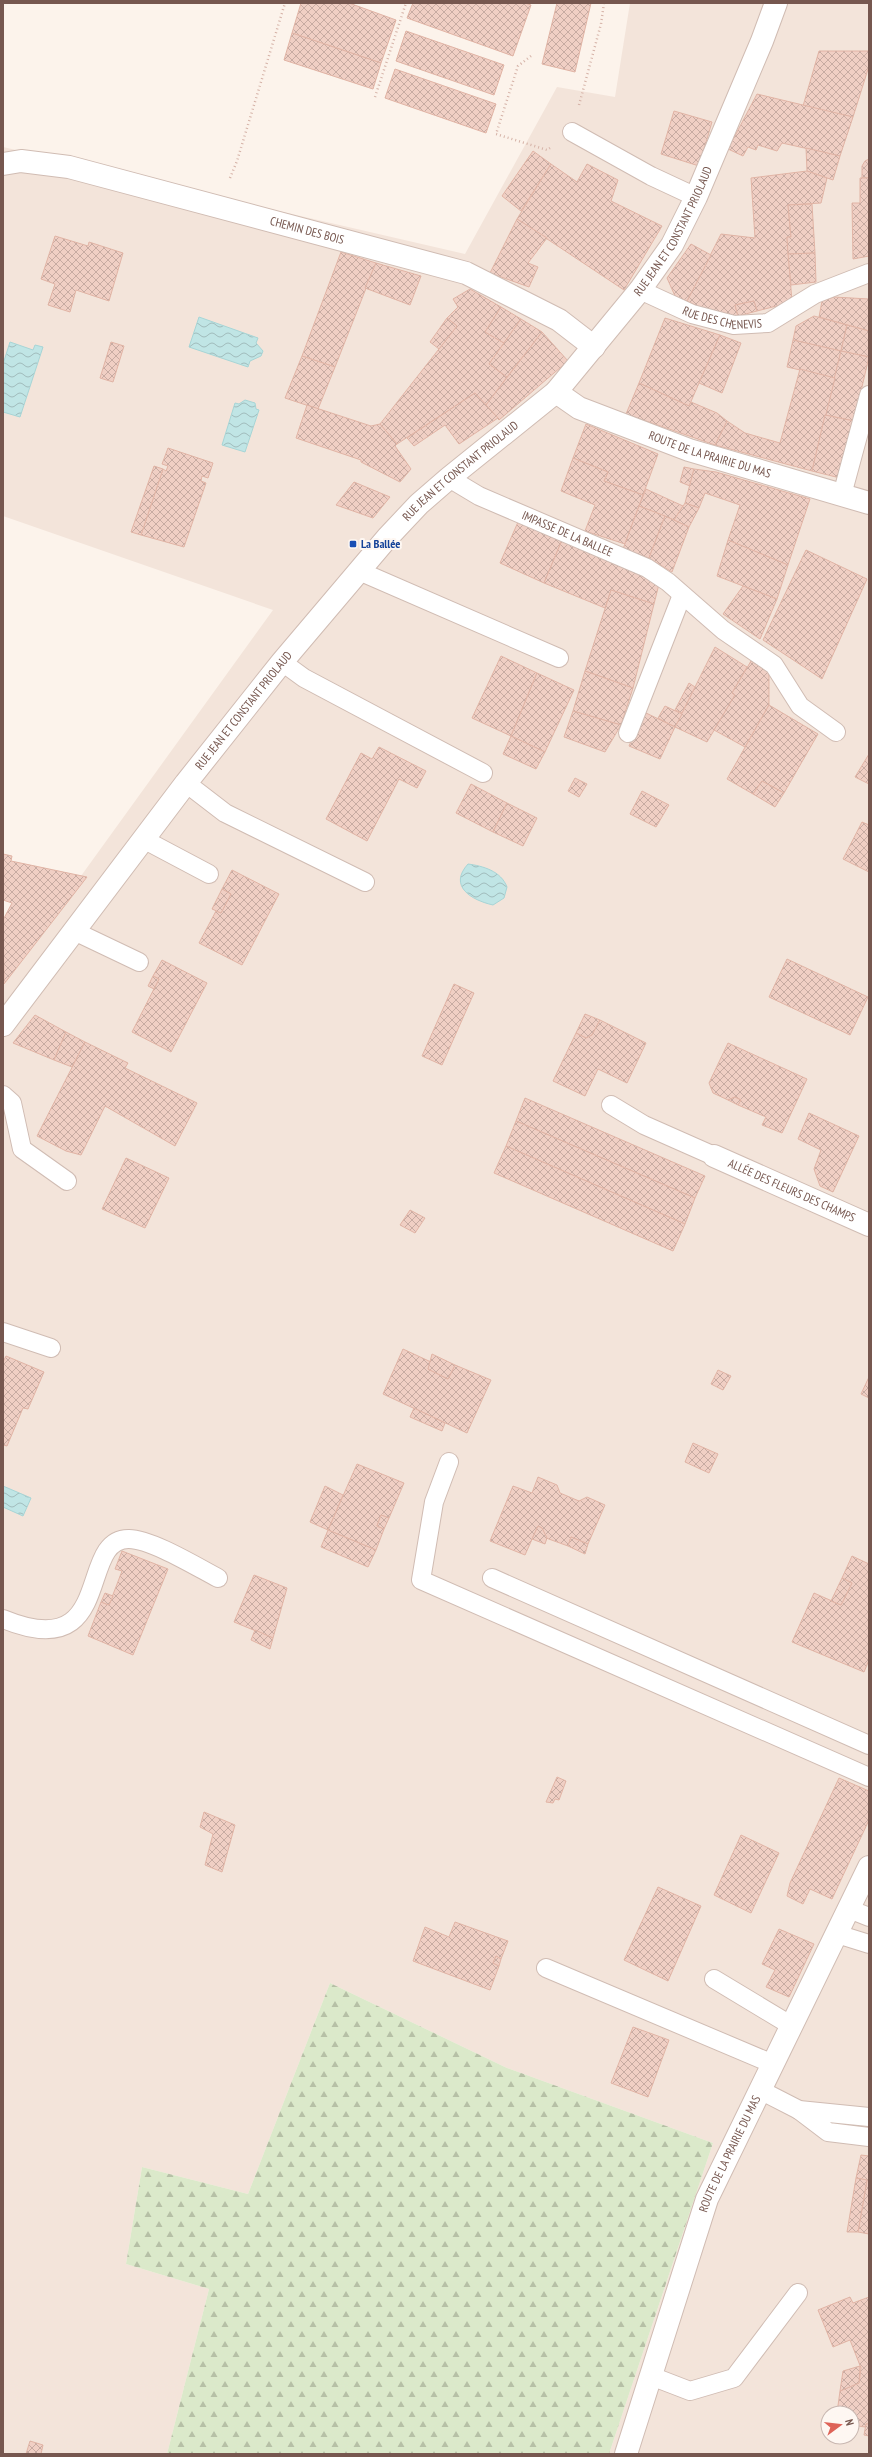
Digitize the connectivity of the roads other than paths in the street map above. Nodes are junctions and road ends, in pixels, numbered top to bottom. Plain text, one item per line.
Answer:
1 (776, 3) edge
2 (572, 132) road end
3 (3, 164) edge
4 (696, 197) junction
5 (869, 273) edge
6 (640, 290) junction
7 (594, 348) junction
8 (556, 392) junction
9 (869, 395) edge
10 (449, 478) junction
11 (842, 495) junction
12 (869, 503) edge
13 (359, 571) junction
14 (682, 595) junction
15 (559, 658) dead end
16 (282, 662) junction
17 (836, 732) dead end
18 (628, 733) dead end
19 (483, 774) dead end
20 (186, 783) junction
21 (143, 839) junction
22 (209, 874) dead end
23 (365, 882) dead end
24 (74, 931) junction
25 (139, 962) dead end
26 (5, 1017) edge
27 (3, 1095) edge
28 (611, 1105) dead end
29 (714, 1156) joint
30 (67, 1181) dead end
31 (869, 1225) edge
32 (3, 1332) edge
33 (51, 1348) dead end
34 (449, 1462) dead end
35 (218, 1578) dead end
36 (492, 1578) dead end
37 (3, 1619) edge
38 (869, 1745) edge
39 (869, 1777) edge
40 (869, 1867) edge
41 (859, 1913) edge
42 (837, 1934) junction
43 (869, 1944) edge
44 (546, 1968) dead end
45 (714, 1978) dead end
46 (792, 2026) junction
47 (773, 2064) junction
48 (760, 2090) junction
49 (799, 2110) junction
50 (869, 2117) edge
51 (869, 2137) edge
52 (798, 2293) dead end
53 (651, 2376) junction
54 (626, 2454) edge

1 - 4 street, RUE JEAN ET CONSTANT PRIOLAUD
2 - 4 lane
3 - 7 street, CHEMIN DES BOIS
4 - 6 street, RUE JEAN ET CONSTANT PRIOLAUD
5 - 6 lane, RUE DES CHENEVIS
6 - 7 street, RUE JEAN ET CONSTANT PRIOLAUD
7 - 8 street, RUE JEAN ET CONSTANT PRIOLAUD
8 - 10 street, RUE JEAN ET CONSTANT PRIOLAUD
8 - 11 street, ROUTE DE LA PRAIRIE DU MAS
9 - 11 lane
10 - 13 street, RUE JEAN ET CONSTANT PRIOLAUD
10 - 14 lane, IMPASSE DE LA BALLEE
11 - 12 street, ROUTE DE LA PRAIRIE DU MAS
13 - 15 lane
13 - 16 street, RUE JEAN ET CONSTANT PRIOLAUD
14 - 17 lane, IMPASSE DE LA BALLEE
14 - 18 lane
16 - 19 lane
16 - 20 street, RUE JEAN ET CONSTANT PRIOLAUD
20 - 21 street, RUE JEAN ET CONSTANT PRIOLAUD
20 - 23 lane
21 - 22 lane
21 - 24 street, RUE JEAN ET CONSTANT PRIOLAUD
24 - 25 lane
24 - 26 street, RUE JEAN ET CONSTANT PRIOLAUD
27 - 30 lane
28 - 29 lane
29 - 31 street, ALLÉE DES FLEURS DES CHAMPS
32 - 33 lane
34 - 39 lane
35 - 37 lane
36 - 38 lane
40 - 41 street, ROUTE DE LA PRAIRIE DU MAS
41 - 42 street, ROUTE DE LA PRAIRIE DU MAS
42 - 43 lane
42 - 46 street, ROUTE DE LA PRAIRIE DU MAS
44 - 47 lane
45 - 46 lane
46 - 47 street, ROUTE DE LA PRAIRIE DU MAS
47 - 48 street, ROUTE DE LA PRAIRIE DU MAS
48 - 49 lane
48 - 53 street, ROUTE DE LA PRAIRIE DU MAS
49 - 50 lane
49 - 51 lane
52 - 53 lane
53 - 54 street, ROUTE DE LA PRAIRIE DU MAS

